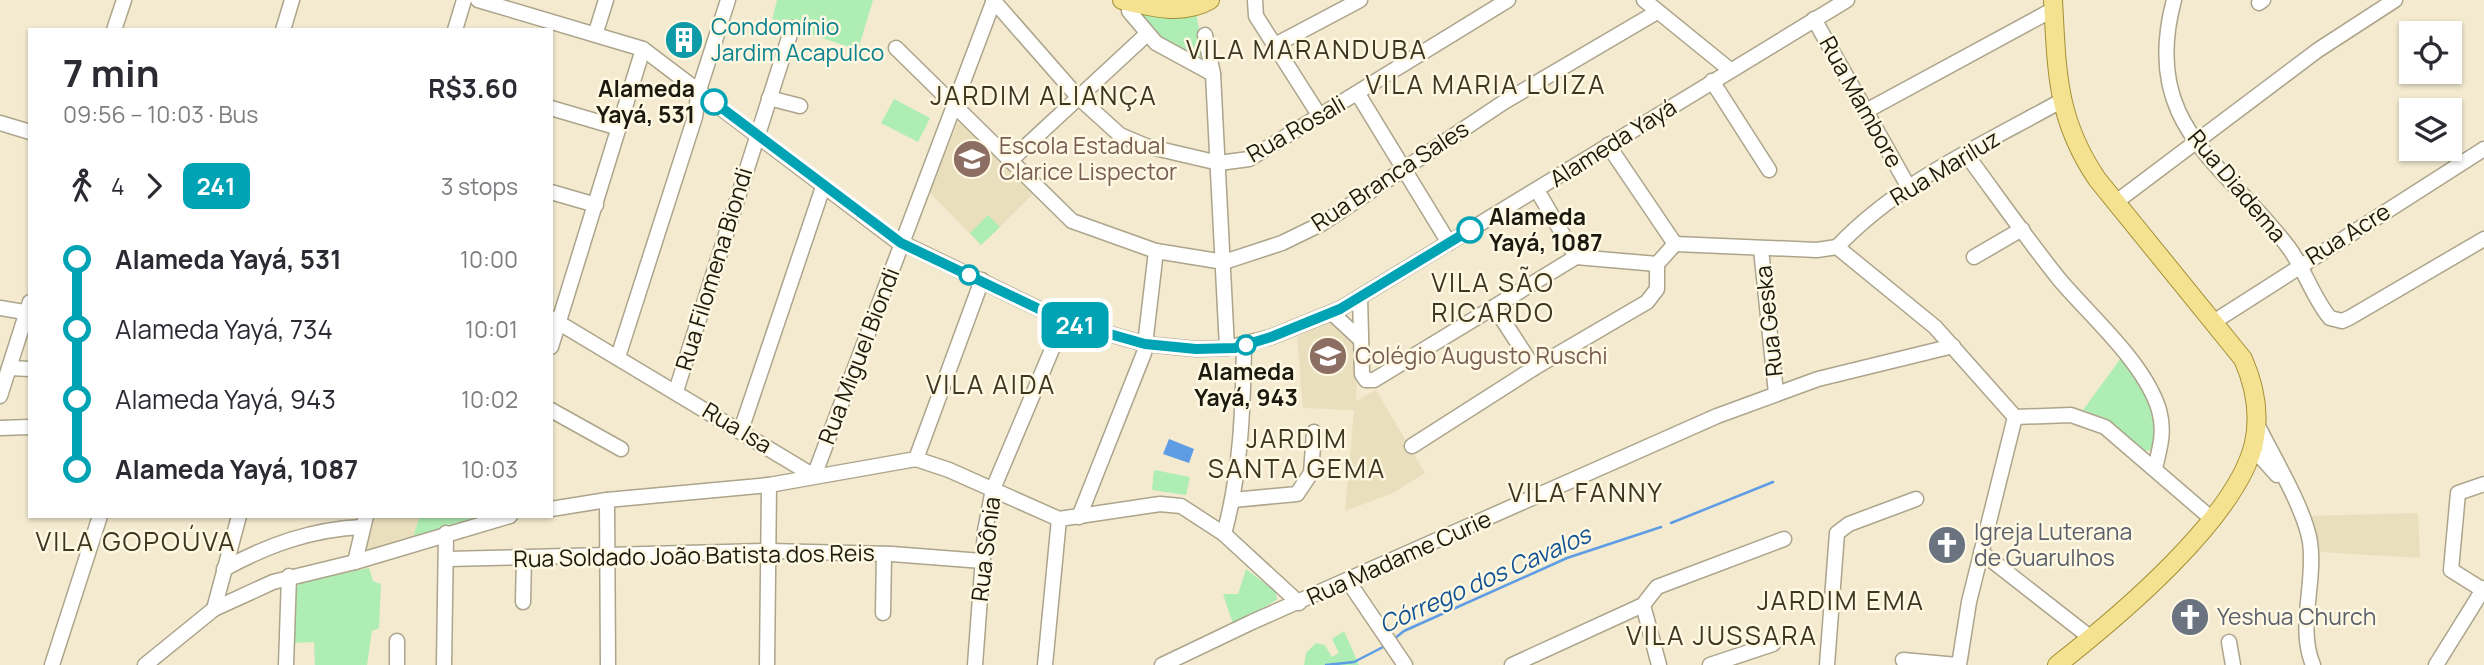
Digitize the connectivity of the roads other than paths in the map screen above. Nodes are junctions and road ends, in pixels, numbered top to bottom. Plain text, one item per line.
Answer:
1 (124, 0) edge
2 (292, 0) edge
3 (464, 0) edge
4 (478, 0) edge
5 (606, 0) edge
6 (728, 0) edge
7 (1210, 0) edge
8 (1255, 0) edge
9 (1360, 0) edge
10 (1508, 0) edge
11 (1644, 0) edge
12 (1847, 0) edge
13 (2174, 0) edge
14 (2395, 0) edge
15 (994, 1) edge
16 (2053, 4) edge
17 (1125, 6) edge
18 (1657, 12) junction
19 (1814, 19) junction
20 (115, 28) edge
21 (284, 28) edge
22 (456, 28) edge
23 (792, 28) dead end
24 (596, 32) junction
25 (1147, 34) junction
26 (1205, 35) dead end
27 (1275, 46) junction
28 (896, 48) dead end
29 (643, 49) junction
30 (1729, 69) junction
31 (1213, 74) junction
32 (1712, 81) junction
33 (699, 90) junction
34 (1358, 94) junction
35 (1078, 97) junction
36 (769, 98) junction
37 (2061, 101) junction
38 (954, 104) junction
39 (800, 106) dead end
40 (553, 109) edge
41 (1866, 111) junction
42 (1319, 115) junction
43 (0, 123) edge
44 (619, 128) junction
45 (28, 131) edge
46 (757, 135) junction
47 (2195, 141) junction
48 (1608, 145) junction
49 (2484, 149) edge
50 (1966, 154) junction
51 (1010, 161) junction
52 (1219, 163) junction
53 (1402, 169) junction
54 (1769, 170) dead end
55 (1908, 186) junction
56 (824, 187) junction
57 (1537, 190) junction
58 (553, 193) edge
59 (2116, 202) junction
60 (596, 205) junction
61 (2022, 229) junction
62 (2484, 239) edge
63 (901, 243) junction
64 (1449, 243) junction
65 (1675, 244) junction
66 (1837, 247) junction
67 (1761, 248) junction
68 (1156, 251) junction
69 (1576, 257) junction
70 (1974, 257) dead end
71 (1224, 262) junction
72 (1657, 264) junction
73 (2300, 264) junction
74 (982, 280) junction
75 (1360, 297) junction
76 (1495, 308) junction
77 (0, 309) edge
78 (28, 309) edge
79 (28, 312) edge
80 (1332, 313) junction
81 (555, 320) edge
82 (1064, 321) junction
83 (2215, 321) junction
84 (1361, 340) junction
85 (1145, 344) junction
86 (1244, 345) junction
87 (1953, 346) junction
88 (1227, 348) junction
89 (618, 357) junction
90 (9, 368) junction
91 (1534, 368) junction
92 (28, 369) edge
93 (676, 391) junction
94 (1776, 393) junction
95 (0, 396) edge
96 (553, 411) edge
97 (2015, 417) junction
98 (2257, 424) junction
99 (28, 427) edge
100 (0, 428) edge
101 (741, 430) junction
102 (1314, 432) dead end
103 (1412, 446) dead end
104 (621, 449) dead end
105 (2250, 455) junction
106 (916, 459) junction
107 (2155, 468) junction
108 (814, 476) junction
109 (2284, 480) junction
110 (2484, 484) edge
111 (769, 485) junction
112 (993, 489) junction
113 (607, 499) junction
114 (1916, 499) dead end
115 (1233, 500) junction
116 (553, 509) edge
117 (1079, 517) junction
118 (99, 518) edge
119 (238, 518) edge
120 (498, 518) edge
121 (1059, 519) junction
122 (2212, 519) junction
123 (365, 522) edge
124 (446, 533) junction
125 (1223, 534) junction
126 (1784, 539) dead end
127 (769, 551) junction
128 (1981, 552) junction
129 (609, 553) junction
130 (884, 554) junction
131 (524, 557) junction
132 (447, 559) junction
133 (982, 561) junction
134 (355, 562) junction
135 (225, 569) junction
136 (289, 576) junction
137 (1348, 582) junction
138 (2483, 589) edge
139 (523, 602) dead end
140 (1298, 603) junction
141 (1643, 605) junction
142 (214, 609) junction
143 (883, 613) dead end
144 (2091, 638) junction
145 (397, 640) dead end
146 (2229, 642) dead end
147 (1773, 644) dead end
148 (1540, 658) edge
149 (1903, 660) dead end
150 (52, 665) edge
151 (145, 665) edge
152 (286, 665) edge
153 (397, 665) edge
154 (444, 665) edge
155 (608, 665) edge
156 (767, 665) edge
157 (975, 665) edge
158 (1045, 665) edge
159 (1161, 665) edge
160 (1405, 665) edge
161 (1512, 665) edge
162 (1659, 665) edge
163 (1710, 665) edge
164 (1828, 665) edge
165 (1958, 665) edge
166 (2057, 665) edge
167 (2234, 665) edge
168 (2313, 665) edge
169 (2436, 665) edge

1 - 20 street
2 - 21 street
3 - 22 street
4 - 24 street, Alameda Yayá
5 - 24 street
6 - 33 street
7 - 17 main road
8 - 27 street
9 - 27 street
10 - 34 street, Rua Rosali
11 - 18 street
12 - 19 street, Alameda Yayá
13 - 47 street, Rua Diadema
14 - 47 street
15 - 35 street, Rua Rosali
15 - 38 street, Rua Miguel Biondi
16 - 37 main road
16 - 41 street
17 - 25 street
18 - 30 street
18 - 53 street, Rua Branca Sales
19 - 30 street, Alameda Yayá
19 - 41 street, Rua Mambore
23 - 36 street, Rua Filomena Biondi
24 - 29 street, Alameda Yayá
25 - 31 street
25 - 35 street
26 - 31 street
27 - 42 street
28 - 38 street
29 - 33 street, Alameda Yayá
29 - 44 street
30 - 32 street, Alameda Yayá
31 - 52 street
32 - 48 street, Alameda Yayá
32 - 54 street
33 - 46 street, Alameda Yayá
33 - 89 street
34 - 42 street, Rua Rosali
34 - 53 street
35 - 51 street
35 - 52 street, Rua Rosali
36 - 39 street
36 - 46 street, Rua Filomena Biondi
37 - 50 street, Rua Mariluz
37 - 59 main road
38 - 51 street
38 - 63 street, Rua Miguel Biondi
40 - 44 street
41 - 55 street, Rua Mambore
42 - 52 street, Rua Rosali
43 - 45 street
44 - 60 street
46 - 56 street, Alameda Yayá
46 - 93 street, Rua Filomena Biondi
47 - 59 street
47 - 73 street, Rua Diadema
48 - 57 street, Alameda Yayá
48 - 65 street
49 - 73 street, Rua Acre
50 - 55 street, Rua Mariluz
50 - 61 street
51 - 68 street
52 - 71 street
53 - 64 street
53 - 71 street, Rua Branca Sales
55 - 66 street, Rua Mariluz
56 - 63 street, Alameda Yayá
56 - 101 street
57 - 64 street, Alameda Yayá
57 - 69 street
58 - 60 street
59 - 83 main road
60 - 81 street
61 - 70 street
61 - 107 street
62 - 73 street, Rua Diadema
63 - 74 street, Alameda Yayá
63 - 108 street, Rua Miguel Biondi
64 - 75 street, Alameda Yayá
65 - 67 street
65 - 72 street
66 - 67 street
66 - 87 street
67 - 94 street, Rua Geska
68 - 71 street
68 - 85 street
69 - 72 street
69 - 76 street
71 - 88 street
72 - 91 street
73 - 83 street, Rua Acre
74 - 82 street, Alameda Yayá
74 - 106 street
75 - 80 street, Alameda Yayá
75 - 84 street
76 - 84 street
76 - 91 street
77 - 78 street
79 - 90 street
80 - 84 street
80 - 86 street, Alameda Yayá
81 - 89 street, Rua Isa
82 - 85 street, Alameda Yayá
82 - 112 street, Rua Sônia
83 - 98 main road
85 - 88 street, Alameda Yayá
85 - 117 street
86 - 88 street, Alameda Yayá
86 - 115 street
87 - 94 street, Rua Madame Curie
87 - 97 street
89 - 93 street, Rua Isa
90 - 92 street
90 - 95 street
91 - 103 street
93 - 101 street, Rua Isa
94 - 137 street, Rua Madame Curie
96 - 104 street
97 - 107 street
97 - 128 street
98 - 105 main road
98 - 109 street
99 - 100 street
101 - 108 street, Rua Isa
102 - 115 street
105 - 109 street
105 - 122 main road
106 - 108 street
106 - 112 street
107 - 122 street
108 - 111 street
109 - 168 street
110 - 138 street
111 - 113 street
111 - 127 street
112 - 121 street
112 - 133 street, Rua Sônia
113 - 116 street
113 - 129 street
114 - 164 street
115 - 125 street
117 - 121 street
117 - 125 street
118 - 150 street
119 - 135 street
120 - 124 street
121 - 158 street
122 - 144 main road
123 - 134 street
123 - 135 street
124 - 132 street
124 - 134 street
125 - 140 street
126 - 141 street
127 - 129 street, Rua Soldado João Batista dos Reis
127 - 130 street, Rua Soldado João Batista dos Reis
127 - 156 street
128 - 144 street
128 - 165 street
129 - 131 street, Rua Soldado João Batista dos Reis
129 - 155 street
130 - 133 street, Rua Soldado João Batista dos Reis
130 - 143 street
131 - 132 street, Rua Soldado João Batista dos Reis
131 - 139 street
132 - 154 street
133 - 157 street, Rua Sônia
134 - 136 street
135 - 142 street
136 - 142 street
136 - 152 street
137 - 140 street, Rua Madame Curie
137 - 160 street
138 - 169 street
140 - 159 street, Rua Madame Curie
141 - 148 street
141 - 162 street
142 - 151 street
144 - 166 main road
145 - 153 street
146 - 167 street
147 - 163 street
148 - 161 street
149 - 165 street

